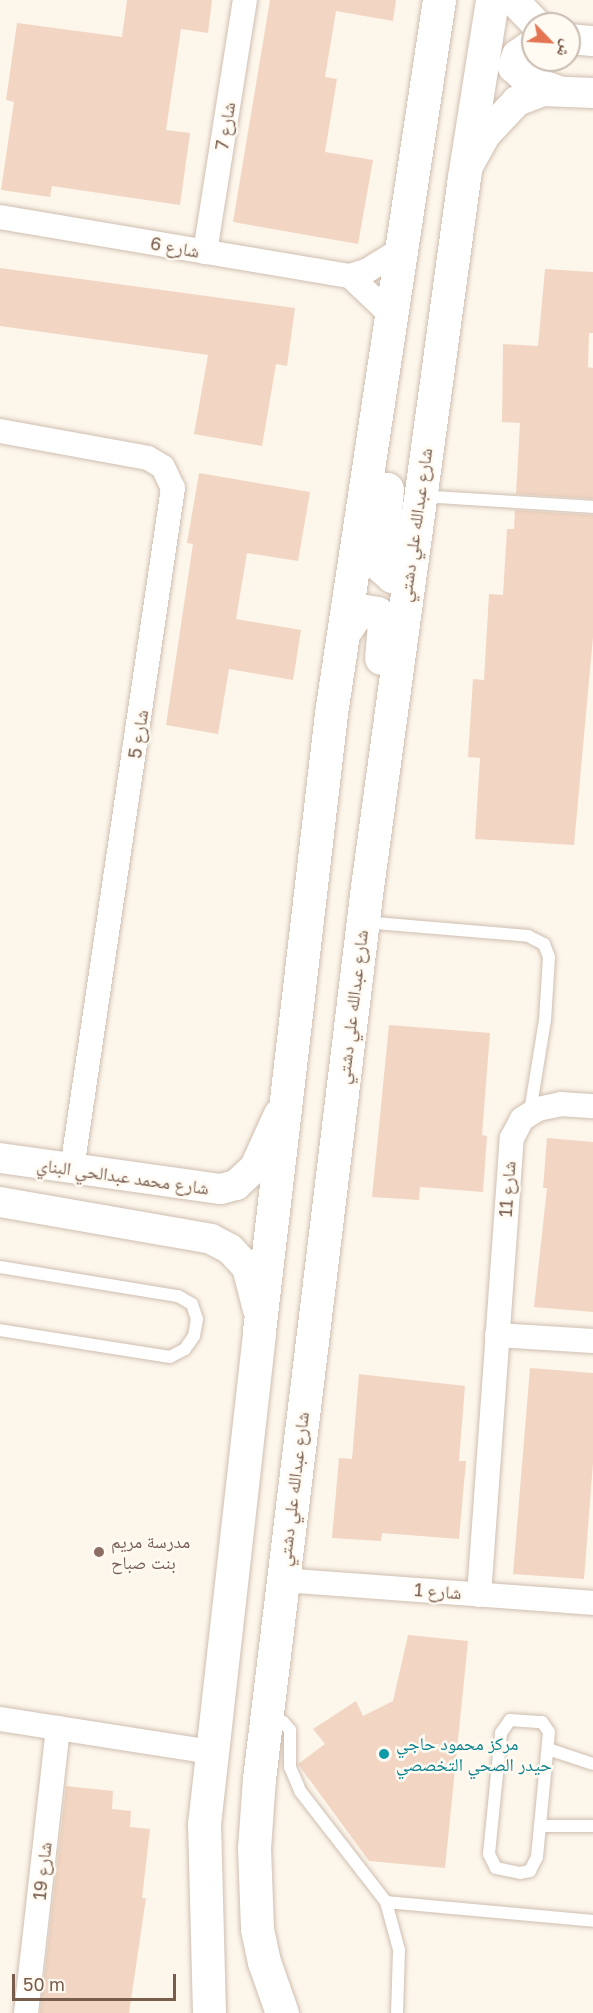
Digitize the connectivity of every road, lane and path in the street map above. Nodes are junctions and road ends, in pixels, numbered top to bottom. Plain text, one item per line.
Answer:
1 (244, 0) edge
2 (439, 0) edge
3 (492, 0) edge
4 (513, 0) edge
5 (524, 12) edge
6 (521, 52) edge
7 (561, 91) junction
8 (593, 93) edge
9 (464, 177) junction
10 (0, 217) edge
11 (401, 249) junction
12 (205, 252) junction
13 (350, 276) junction
14 (391, 315) junction
15 (0, 431) edge
16 (419, 496) junction
17 (593, 507) edge
18 (407, 579) junction
19 (344, 632) junction
20 (367, 887) junction
21 (362, 922) junction
22 (288, 1082) junction
23 (593, 1106) edge
24 (530, 1113) junction
25 (0, 1158) edge
26 (72, 1169) junction
27 (178, 1186) junction
28 (0, 1190) edge
29 (0, 1202) edge
30 (0, 1267) edge
31 (0, 1330) edge
32 (259, 1331) junction
33 (497, 1335) junction
34 (593, 1341) edge
35 (282, 1580) junction
36 (479, 1594) junction
37 (593, 1603) edge
38 (266, 1717) junction
39 (0, 1719) edge
40 (58, 1728) junction
41 (548, 1749) junction
42 (211, 1752) junction
43 (593, 1764) edge
44 (540, 1826) junction
45 (593, 1826) edge
46 (386, 1902) junction
47 (593, 1921) edge
48 (26, 2013) edge
49 (209, 2013) edge
50 (282, 2013) edge
51 (397, 2013) edge

1 - 12 street, شارع 7
2 - 11 main road
3 - 9 main road, شارع عبدالله علي دشتي
4 - 5 street
6 - 7 street
7 - 8 street
7 - 9 street
9 - 16 main road, شارع عبدالله علي دشتي
10 - 12 street, شارع 6
11 - 13 street
11 - 14 main road
12 - 13 street, شارع 6
13 - 14 street
14 - 18 main road
14 - 19 main road
15 - 26 street, شارع 5
16 - 17 lane
16 - 18 main road, شارع عبدالله علي دشتي
18 - 20 main road, شارع عبدالله علي دشتي
19 - 20 main road
19 - 22 main road
20 - 21 main road, شارع عبدالله علي دشتي
21 - 24 lane
21 - 35 main road, شارع عبدالله علي دشتي
22 - 27 street, شارع محمد عبدالحي البناي
22 - 32 main road
23 - 24 street
24 - 33 street, شارع 11
25 - 26 street, شارع محمد عبدالحي البناي
26 - 27 street, شارع محمد عبدالحي البناي
27 - 28 street
29 - 32 street
30 - 31 lane
32 - 42 main road
33 - 34 street
33 - 36 street, شارع 11
35 - 36 street, شارع 1
35 - 38 main road, شارع عبدالله علي دشتي
36 - 37 street, شارع 1
38 - 46 lane
38 - 50 main road, شارع عبدالله علي دشتي
39 - 40 street
40 - 42 street
40 - 48 street, شارع 19
41 - 43 lane
41 - 44 lane
41 - 44 lane
42 - 49 main road
44 - 45 lane
46 - 47 lane
46 - 51 lane

